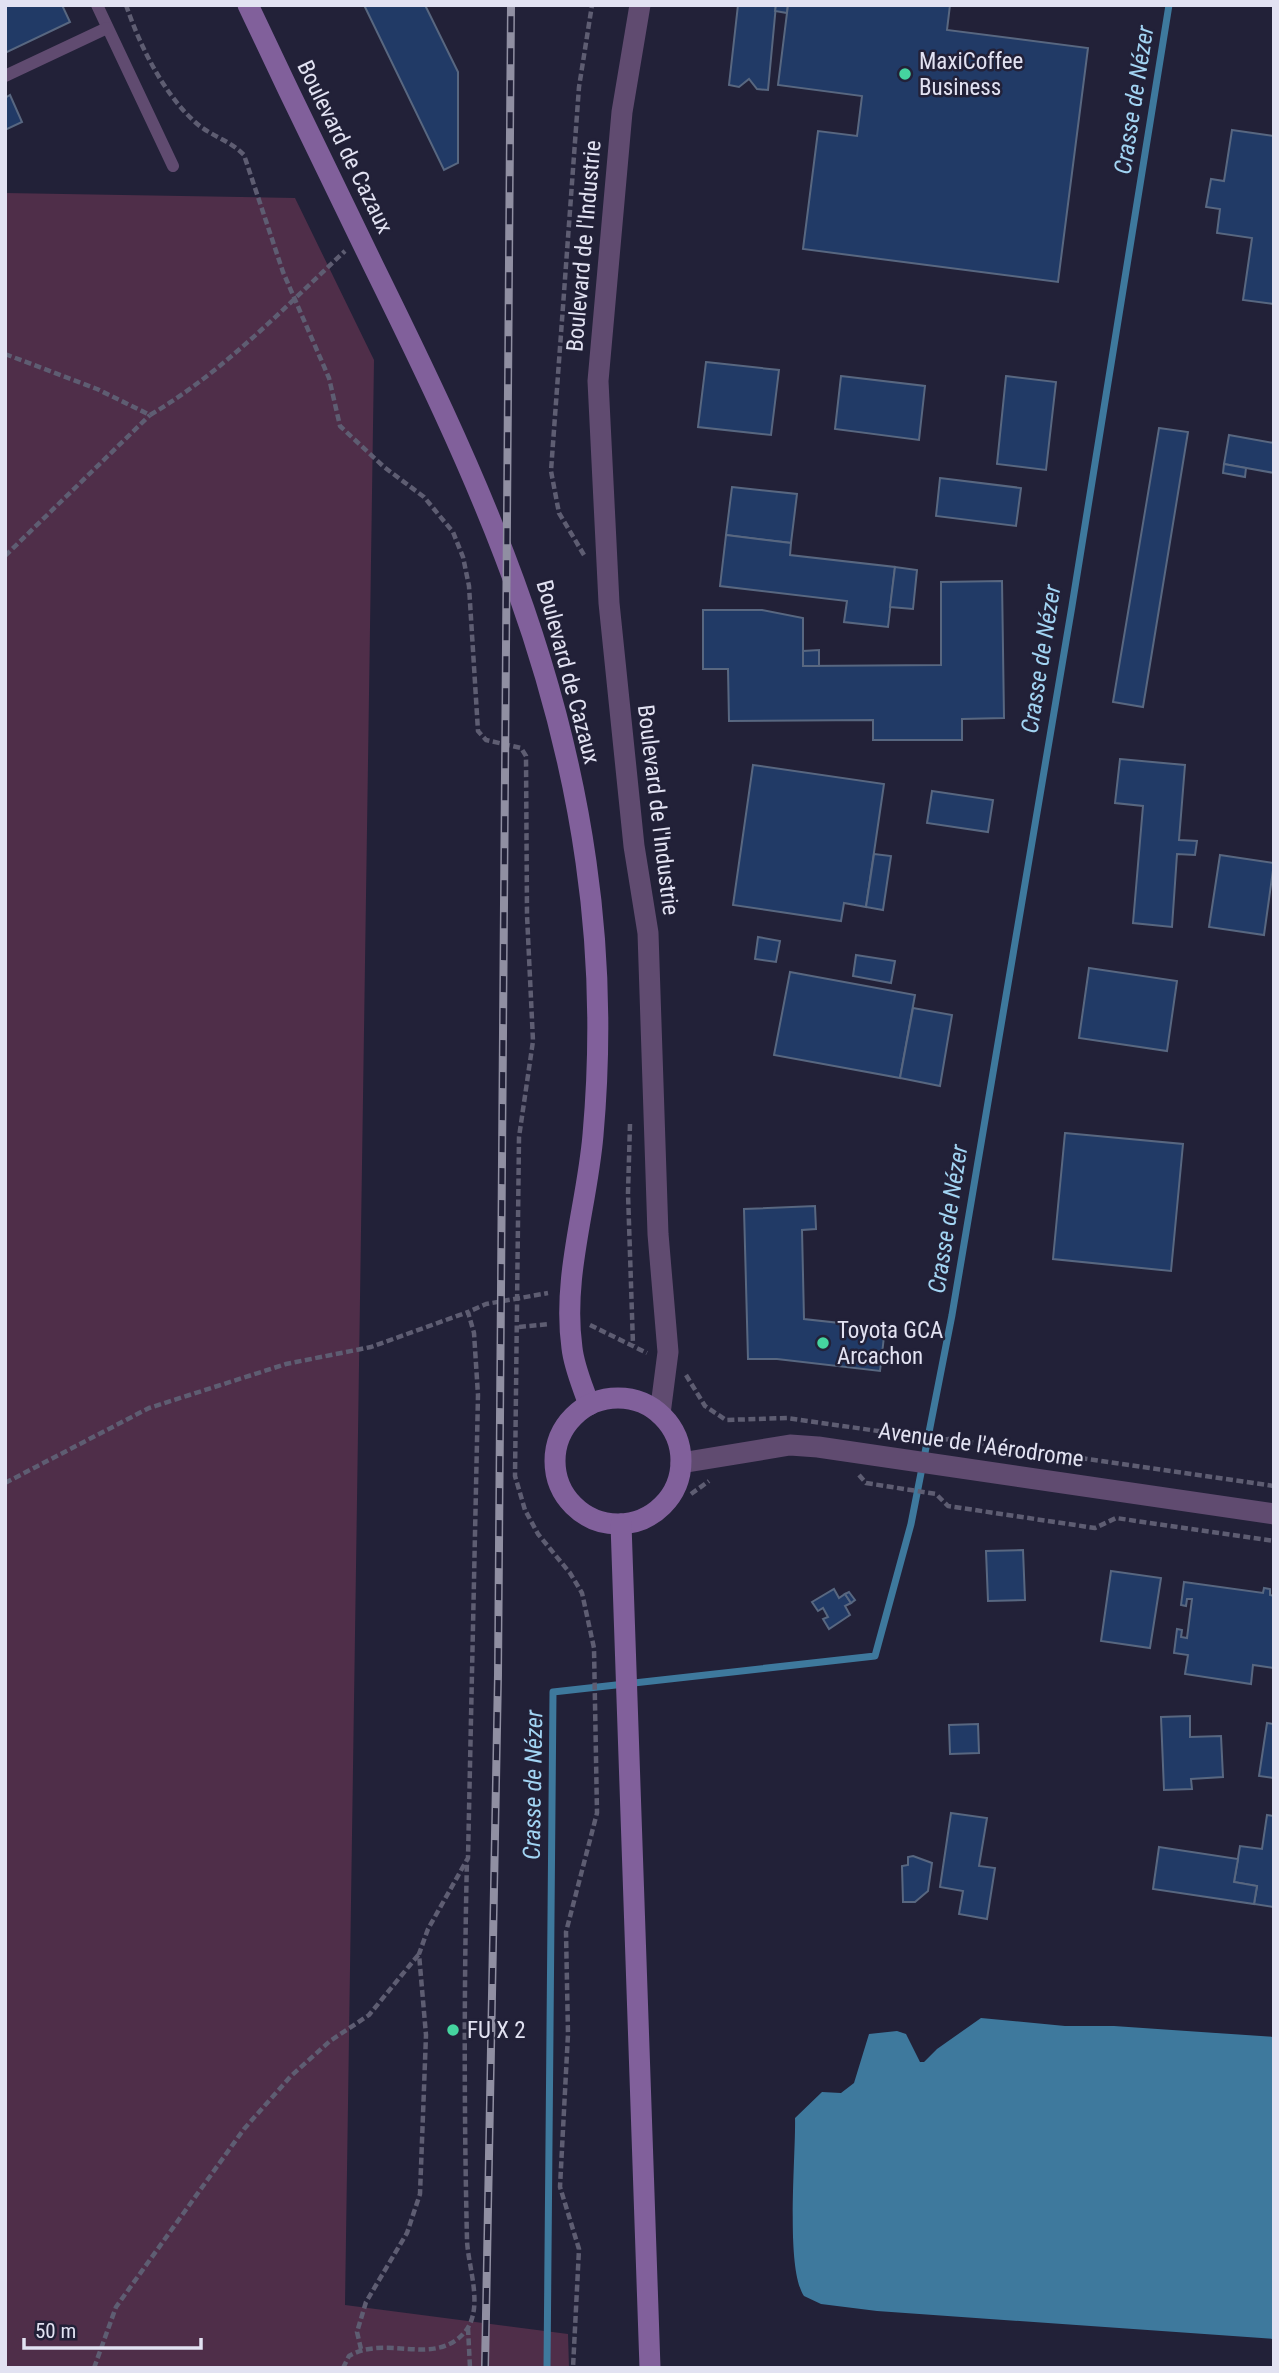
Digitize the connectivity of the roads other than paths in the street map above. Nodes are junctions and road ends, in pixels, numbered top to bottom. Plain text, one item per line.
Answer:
1 (97, 5) edge
2 (247, 5) edge
3 (640, 5) edge
4 (107, 28) junction
5 (5, 76) edge
6 (173, 166) dead end
7 (590, 1405) junction
8 (660, 1414) junction
9 (681, 1463) junction
10 (1274, 1514) edge
11 (621, 1524) junction
12 (650, 2368) edge

1 - 4 lane
2 - 7 main road, Boulevard de Cazaux
3 - 8 street, Boulevard de l'Industrie
4 - 5 lane
4 - 6 lane
7 - 8 main road
7 - 11 main road
8 - 9 main road
9 - 10 street, Avenue de l'Aérodrome
9 - 11 main road
11 - 12 main road

